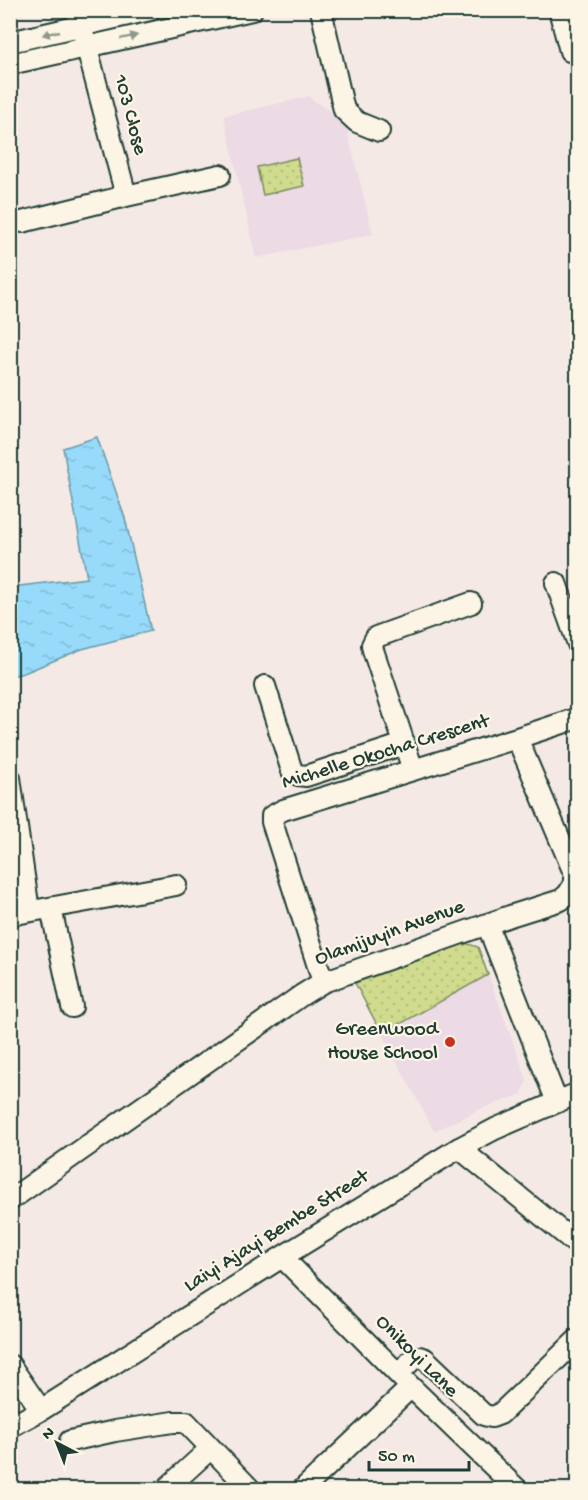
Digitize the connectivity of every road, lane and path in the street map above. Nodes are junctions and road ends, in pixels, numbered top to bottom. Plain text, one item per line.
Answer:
1 (150, 10) edge
2 (252, 10) edge
3 (321, 10) edge
4 (559, 10) edge
5 (79, 18) edge
6 (10, 42) edge
7 (87, 47) junction
8 (570, 51) dead end
9 (10, 64) edge
10 (379, 131) dead end
11 (220, 175) dead end
12 (126, 196) junction
13 (22, 222) dead end
14 (556, 584) dead end
15 (471, 603) dead end
16 (578, 644) edge
17 (265, 686) dead end
18 (578, 718) edge
19 (517, 738) junction
20 (404, 744) junction
21 (413, 770) junction
22 (10, 778) edge
23 (176, 885) dead end
24 (51, 908) junction
25 (20, 913) edge
26 (487, 924) junction
27 (323, 982) junction
28 (72, 1006) dead end
29 (578, 1093) edge
30 (557, 1102) junction
31 (459, 1148) junction
32 (10, 1200) edge
33 (578, 1245) edge
34 (282, 1257) junction
35 (578, 1340) edge
36 (10, 1365) edge
37 (404, 1380) junction
38 (41, 1410) junction
39 (10, 1427) edge
40 (70, 1441) dead end
41 (211, 1448) junction
42 (165, 1490) edge
43 (251, 1490) edge
44 (302, 1490) edge
45 (518, 1490) edge

1 - 5 street
7 -> 2 street
3 - 10 street
4 - 8 street
5 -> 6 street
5 - 7 street, 103 Close
7 - 9 street
7 - 12 street, 103 Close
11 - 12 street
12 - 13 street
14 - 16 street
15 - 20 street
17 - 20 street
18 - 19 street, Michelle Okocha Crescent
19 - 21 street, Michelle Okocha Crescent
19 - 26 street, Olamijuyin Avenue
20 - 21 street
21 - 27 street, Michelle Okocha Crescent
22 - 25 street
23 - 24 street
24 - 25 street
24 - 28 street
26 - 27 street, Olamijuyin Avenue
26 - 30 street
27 - 32 street, Olamijuyin Avenue
29 - 30 street, Laiyi Ajayi Bembe Street
30 - 31 street, Laiyi Ajayi Bembe Street
31 - 33 street
31 - 34 street, Laiyi Ajayi Bembe Street
34 - 37 street, Onikoyi Lane
34 - 38 street, Laiyi Ajayi Bembe Street
35 - 37 street
36 - 38 street
37 - 44 street
37 - 45 street, Onikoyi Lane
38 - 39 street, Laiyi Ajayi Bembe Street
40 - 41 street
41 - 42 street
41 - 43 street

